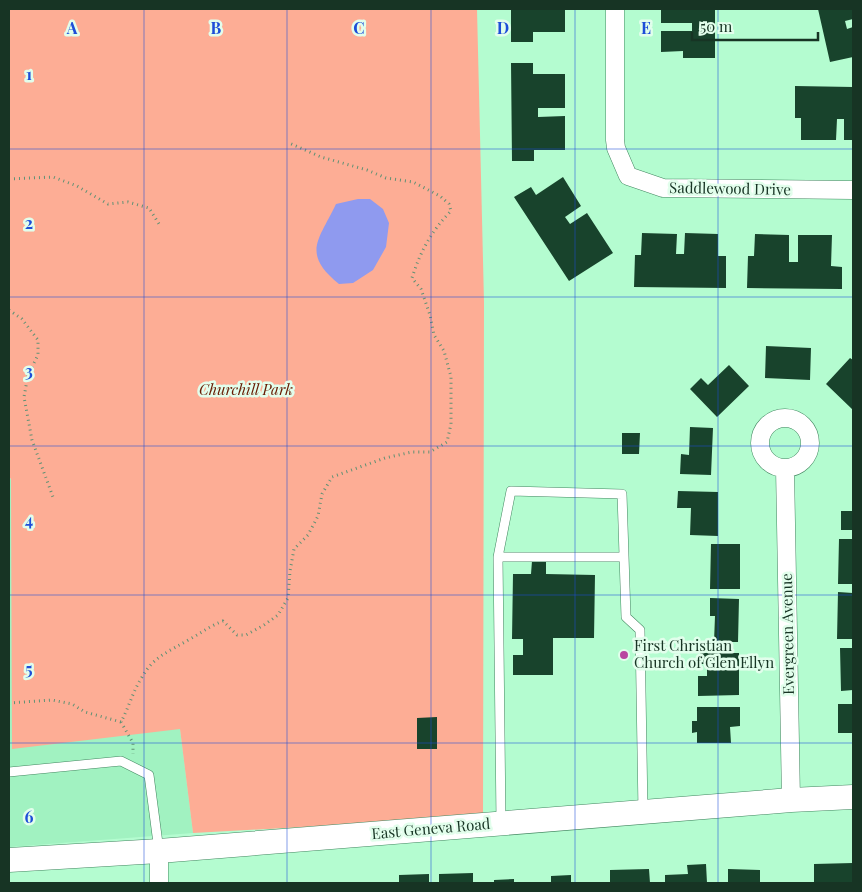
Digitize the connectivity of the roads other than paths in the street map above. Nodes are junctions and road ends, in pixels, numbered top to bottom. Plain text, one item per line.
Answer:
1 (615, 9) edge
2 (853, 190) edge
3 (785, 468) dead end
4 (498, 557) junction
5 (623, 557) junction
6 (9, 772) edge
7 (853, 797) edge
8 (792, 800) junction
9 (643, 812) junction
10 (501, 823) junction
11 (159, 851) junction
12 (9, 860) edge
13 (159, 883) edge

1 - 2 street, Saddlewood Drive
3 - 8 street, Evergreen Avenue
4 - 5 lane
4 - 5 lane
4 - 10 lane
5 - 9 lane
6 - 11 lane
7 - 8 main road, East Geneva Road
8 - 9 main road, East Geneva Road
9 - 10 main road, East Geneva Road
10 - 11 main road, East Geneva Road
11 - 12 main road, East Geneva Road
11 - 13 street

